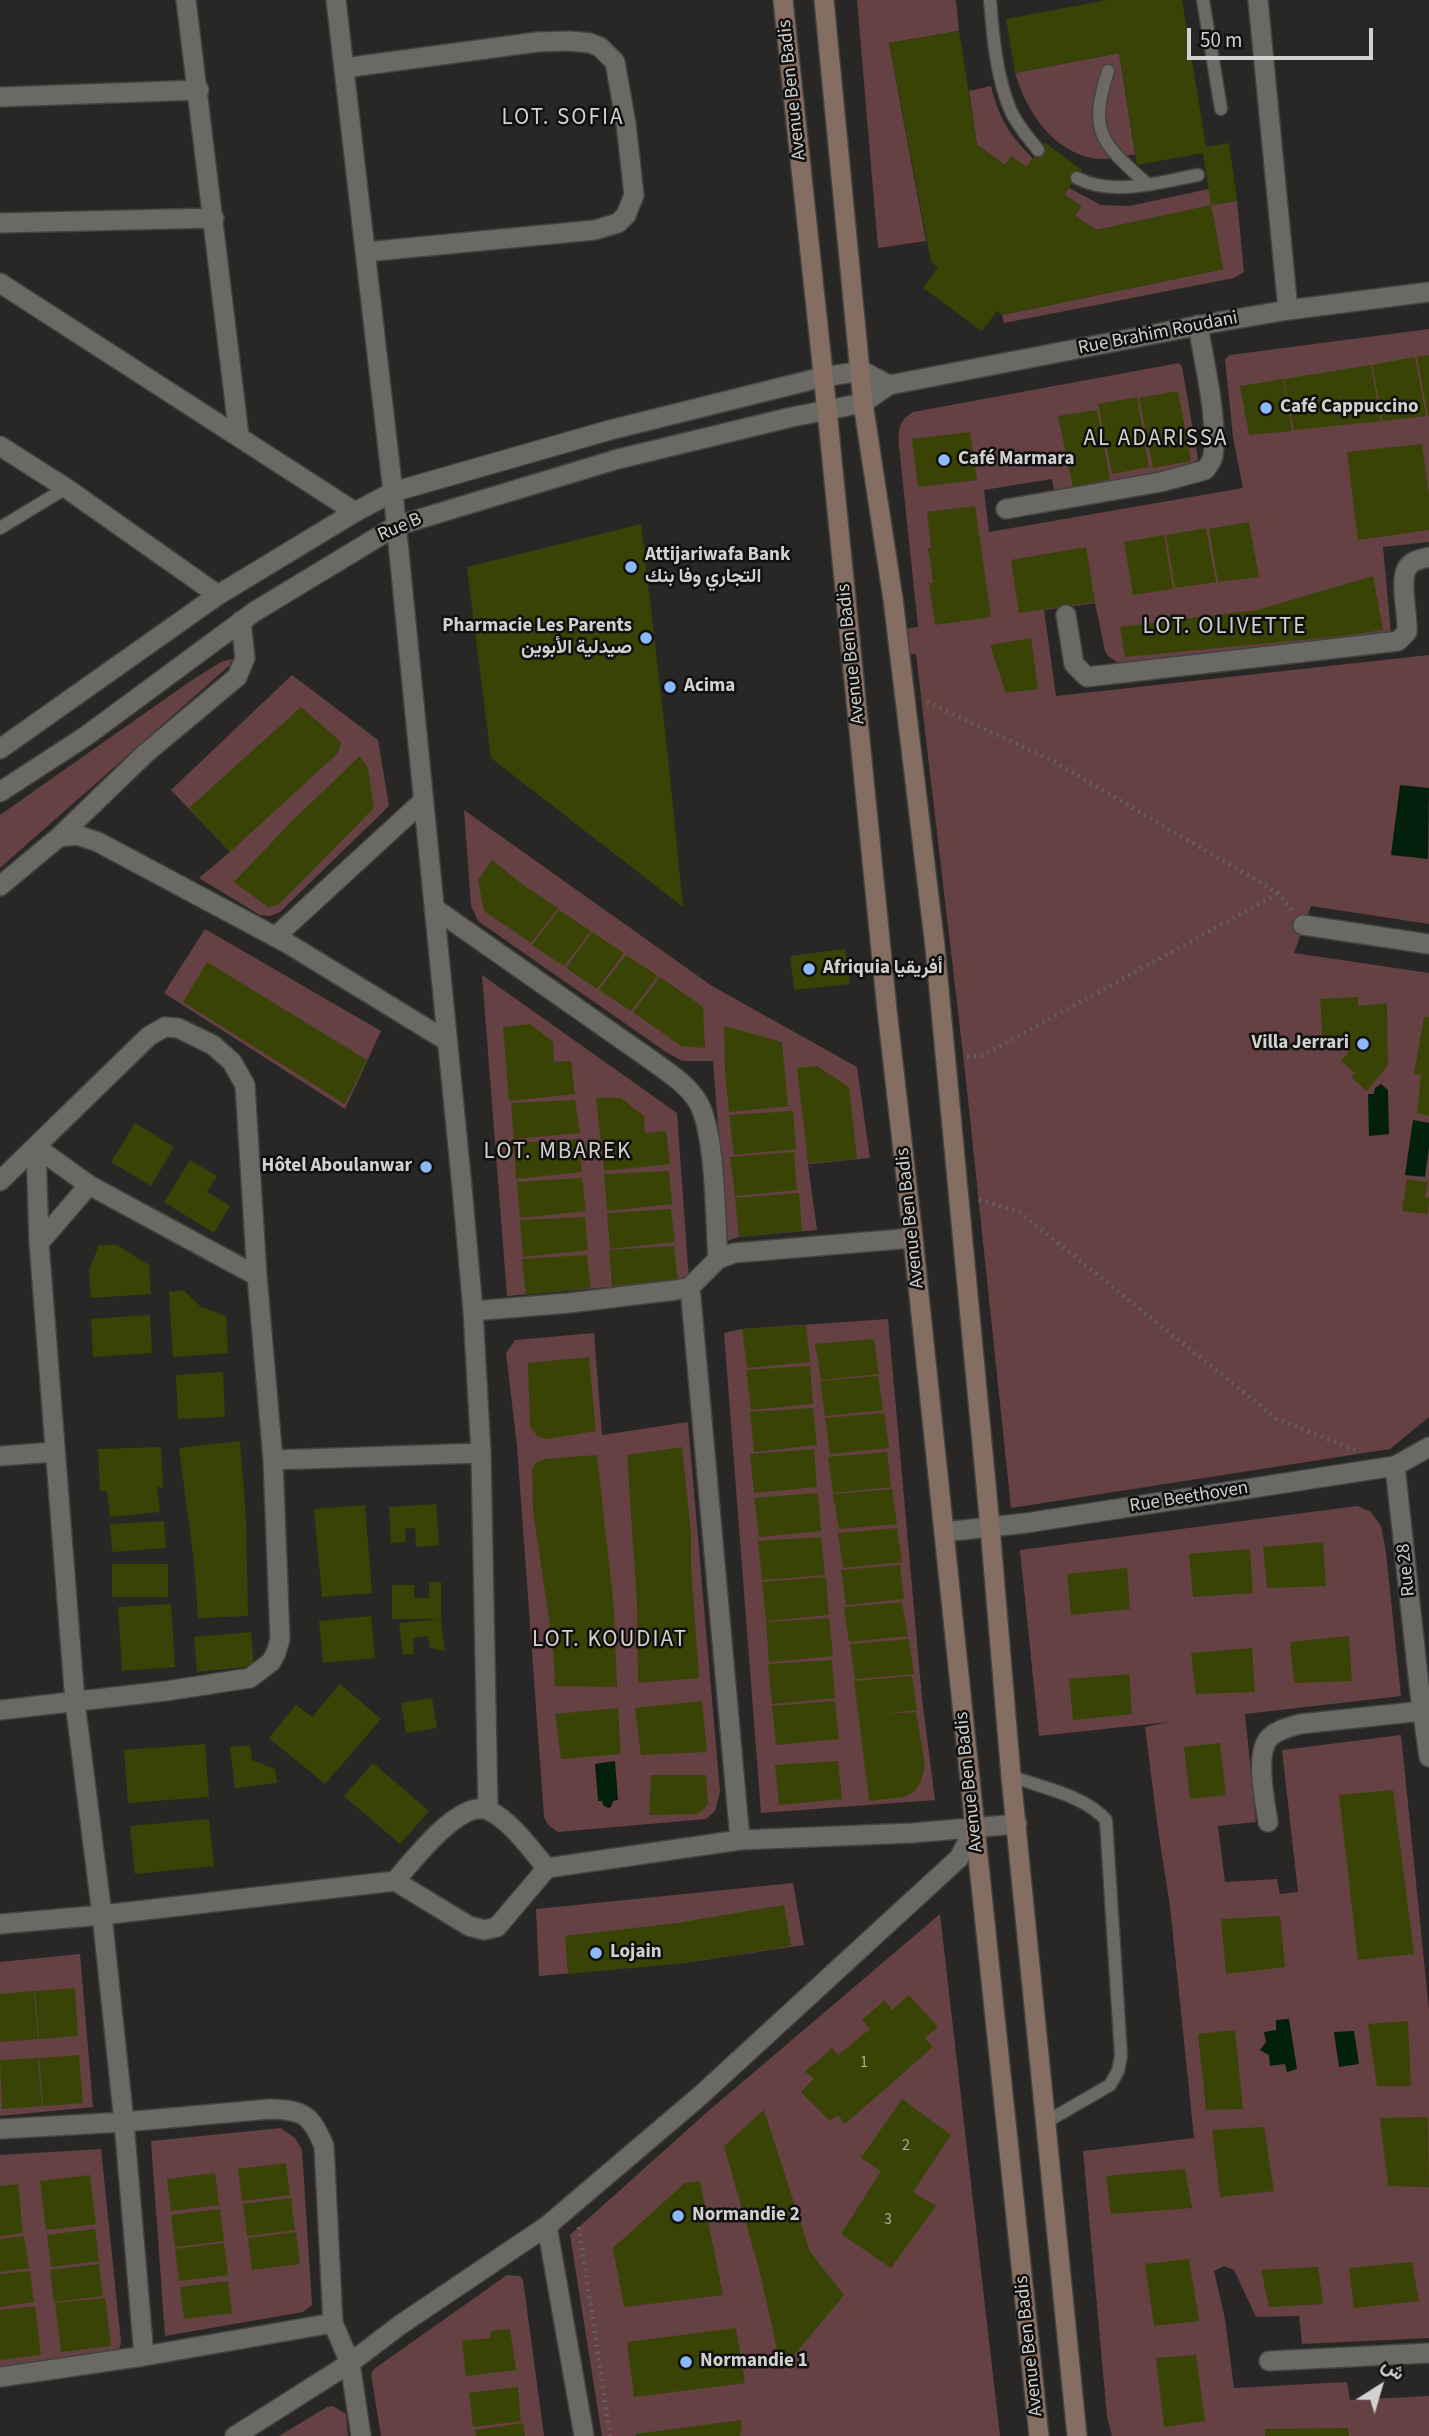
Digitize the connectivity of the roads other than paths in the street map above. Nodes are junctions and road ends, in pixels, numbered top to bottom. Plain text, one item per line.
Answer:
1 (186, 0) edge
2 (336, 0) edge
3 (783, 0) edge
4 (824, 0) edge
5 (990, 0) edge
6 (1203, 0) edge
7 (1258, 0) edge
8 (344, 68) junction
9 (1108, 71) dead end
10 (198, 90) junction
11 (0, 97) edge
12 (1221, 108) dead end
13 (1038, 150) dead end
14 (1198, 175) dead end
15 (1077, 178) dead end
16 (1147, 184) junction
17 (214, 218) junction
18 (0, 223) edge
19 (365, 252) junction
20 (0, 283) edge
21 (1429, 292) edge
22 (1288, 310) junction
23 (1198, 325) junction
24 (862, 371) junction
25 (823, 377) junction
26 (889, 385) junction
27 (863, 403) junction
28 (827, 410) junction
29 (239, 436) junction
30 (0, 446) edge
31 (66, 488) junction
32 (393, 492) junction
33 (1006, 509) dead end
34 (355, 512) junction
35 (396, 526) junction
36 (0, 528) edge
37 (1429, 556) edge
38 (218, 595) junction
39 (1066, 615) dead end
40 (241, 621) junction
41 (0, 749) edge
42 (0, 793) edge
43 (423, 801) junction
44 (59, 837) junction
45 (0, 886) edge
46 (434, 908) junction
47 (1303, 925) road end
48 (275, 937) junction
49 (1429, 944) edge
50 (447, 1041) junction
51 (36, 1147) junction
52 (0, 1181) edge
53 (89, 1185) junction
54 (913, 1238) junction
55 (39, 1243) junction
56 (718, 1259) junction
57 (257, 1276) junction
58 (690, 1287) junction
59 (473, 1311) junction
60 (1429, 1447) edge
61 (54, 1452) junction
62 (481, 1452) junction
63 (0, 1456) edge
64 (273, 1460) junction
65 (1395, 1466) junction
66 (990, 1527) junction
67 (944, 1532) junction
68 (75, 1702) junction
69 (0, 1710) edge
70 (1422, 1711) junction
71 (1429, 1757) edge
72 (1011, 1776) junction
73 (488, 1809) junction
74 (1268, 1822) dead end
75 (1017, 1824) junction
76 (975, 1828) junction
77 (740, 1840) junction
78 (547, 1868) junction
79 (395, 1881) junction
80 (102, 1915) junction
81 (0, 1924) edge
82 (124, 2122) junction
83 (1046, 2122) junction
84 (0, 2129) edge
85 (547, 2226) junction
86 (332, 2323) junction
87 (1429, 2353) edge
88 (144, 2356) junction
89 (1269, 2361) dead end
90 (350, 2363) junction
91 (0, 2377) edge
92 (235, 2436) edge
93 (361, 2436) edge
94 (584, 2436) edge
95 (1039, 2436) edge
96 (1077, 2436) edge

1 - 10 street
2 - 8 street
3 - 25 main road, Avenue Ben Badis
4 - 24 main road, Avenue Ben Badis
5 - 13 lane
6 - 12 lane
7 - 22 street
8 - 19 street
8 - 19 street
9 - 16 lane
10 - 11 street
10 - 17 street
14 - 16 lane
15 - 16 lane
17 - 18 street
17 - 29 street
19 - 32 street
20 - 29 street
21 - 22 street, Rue Brahim Roudani
22 - 23 street, Rue Brahim Roudani
23 - 26 street, Rue Brahim Roudani
23 - 33 street
24 - 25 street, Rue B
24 - 26 street
24 - 27 main road, Avenue Ben Badis
25 - 28 main road, Avenue Ben Badis
25 - 32 street, Rue B
26 - 27 street
27 - 28 street, Rue B
27 - 66 main road, Avenue Ben Badis
28 - 35 street, Rue B
28 - 54 main road, Avenue Ben Badis
29 - 34 street
30 - 31 street
31 - 36 lane
31 - 38 street
32 - 34 street, Rue B
32 - 35 street
34 - 38 street, Rue B
35 - 40 street, Rue B
35 - 43 street
37 - 39 street
38 - 41 street, Rue B
40 - 42 street, Rue B
40 - 44 street
43 - 46 street
43 - 48 street
44 - 45 street
44 - 48 street
46 - 50 street
46 - 56 street
47 - 49 street
48 - 50 street
50 - 59 street
51 - 52 street
51 - 53 street
51 - 55 street
51 - 57 street
53 - 55 street
53 - 57 street
54 - 56 street
54 - 67 main road, Avenue Ben Badis
55 - 61 street
56 - 58 street
57 - 64 street
58 - 59 street
58 - 77 street
59 - 62 street
60 - 65 street, Rue Beethoven
61 - 63 street
61 - 68 street
62 - 64 street
62 - 73 street
64 - 68 street
65 - 66 street, Rue Beethoven
65 - 70 street, Rue 28
66 - 67 street, Rue Beethoven
66 - 72 main road, Avenue Ben Badis
67 - 76 main road, Avenue Ben Badis
68 - 69 street
68 - 80 street
70 - 71 street, Rue 28
70 - 74 street
72 - 75 main road, Avenue Ben Badis
72 - 83 lane
73 - 78 street
73 - 79 street
75 - 76 street
75 - 83 main road, Avenue Ben Badis
76 - 77 street
76 - 85 street
76 - 95 main road, Avenue Ben Badis
77 - 78 street
78 - 79 street
79 - 80 street
80 - 81 street
80 - 82 street
82 - 84 street
82 - 86 street
82 - 88 street
83 - 96 main road, Avenue Ben Badis
85 - 90 street
85 - 94 street
86 - 88 street
86 - 90 street
87 - 89 street
88 - 91 street
90 - 92 street
90 - 93 street

